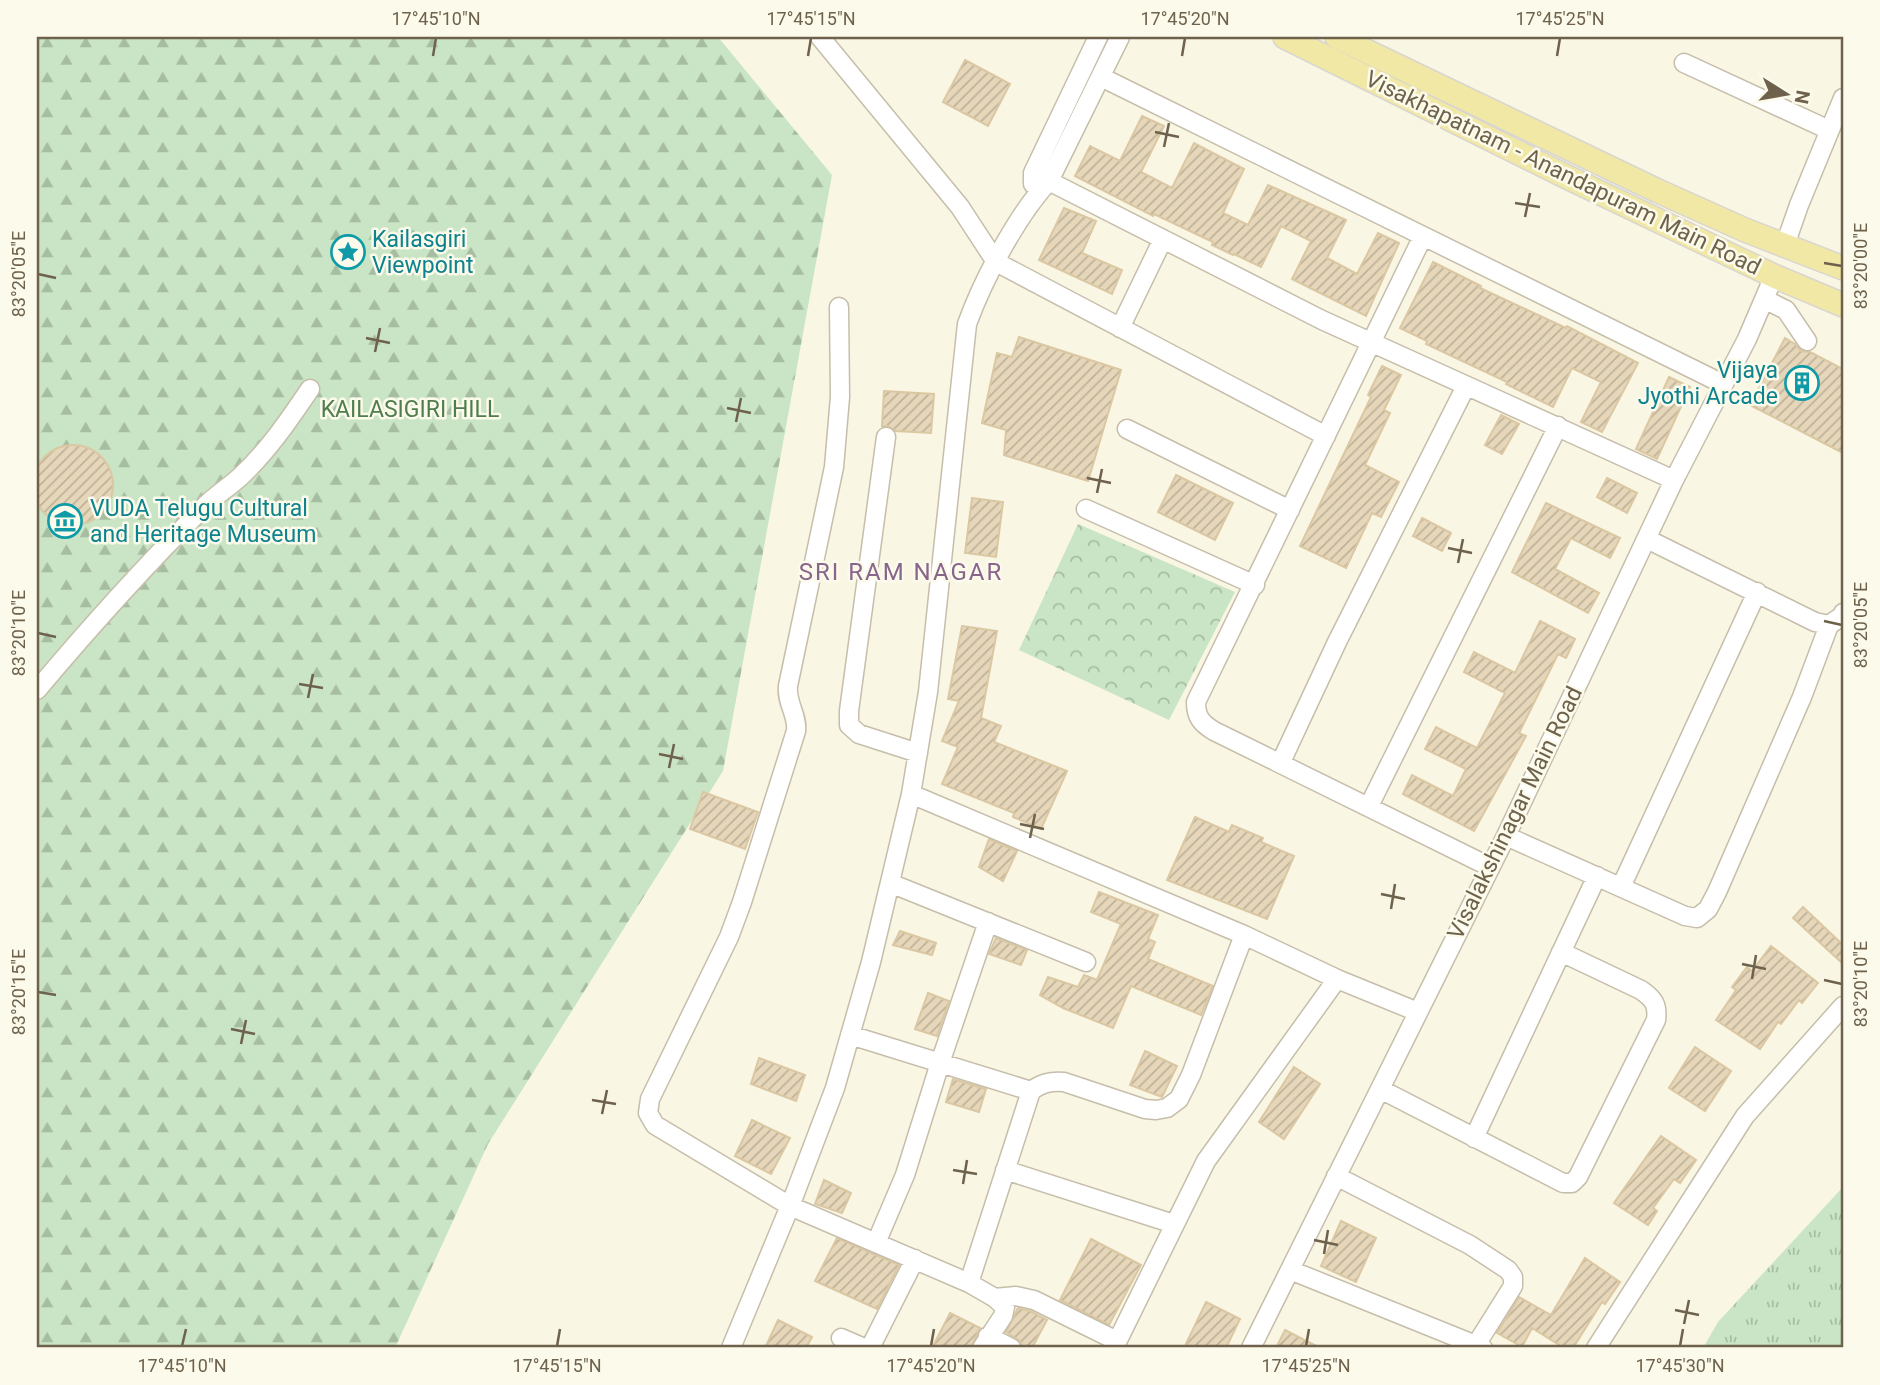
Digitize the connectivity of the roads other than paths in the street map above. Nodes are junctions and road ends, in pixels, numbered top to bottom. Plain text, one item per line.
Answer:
1 (820, 37) edge
2 (1098, 37) edge
3 (1120, 37) edge
4 (1285, 37) edge
5 (1337, 37) edge
6 (1684, 62) dead end
7 (1101, 77) junction
8 (1843, 98) edge
9 (1829, 130) junction
10 (1033, 173) junction
11 (1049, 181) junction
12 (1033, 198) junction
13 (1423, 236) junction
14 (1163, 239) junction
15 (1785, 245) junction
16 (996, 262) junction
17 (1843, 268) edge
18 (1773, 276) junction
19 (1764, 299) junction
20 (1843, 305) edge
21 (839, 307) dead end
22 (1120, 328) junction
23 (1807, 341) dead end
24 (1370, 342) junction
25 (1723, 384) junction
26 (1466, 386) junction
27 (310, 389) dead end
28 (1558, 426) junction
29 (1127, 429) dead end
30 (1326, 436) junction
31 (886, 437) dead end
32 (1674, 480) junction
33 (1086, 509) dead end
34 (1290, 510) junction
35 (1647, 539) junction
36 (1255, 585) junction
37 (1757, 592) junction
38 (1843, 612) edge
39 (1829, 625) junction
40 (37, 690) edge
41 (918, 753) junction
42 (1280, 762) junction
43 (911, 794) junction
44 (1369, 806) junction
45 (1506, 836) junction
46 (1490, 867) junction
47 (1597, 876) junction
48 (890, 883) junction
49 (1621, 887) junction
50 (988, 922) junction
51 (1244, 935) junction
52 (1561, 952) junction
53 (1086, 962) dead end
54 (1337, 979) junction
55 (1843, 1006) edge
56 (1418, 1012) junction
57 (850, 1035) junction
58 (940, 1062) junction
59 (1380, 1089) junction
60 (1031, 1091) junction
61 (1474, 1138) junction
62 (1005, 1170) junction
63 (1336, 1176) junction
64 (790, 1206) junction
65 (1174, 1224) junction
66 (876, 1243) junction
67 (915, 1259) junction
68 (1290, 1270) junction
69 (969, 1283) junction
70 (995, 1298) junction
71 (841, 1338) dead end
72 (985, 1342) edge
73 (1116, 1345) edge
74 (1479, 1347) edge
75 (731, 1348) edge
76 (864, 1348) edge
77 (870, 1348) edge
78 (1012, 1348) edge
79 (1251, 1348) edge
80 (1596, 1348) edge

1 - 16 street
2 - 10 street
3 - 7 street
4 - 18 main road, Visakhapatnam - Anandapuram Main Road
5 - 15 main road, Visakhapatnam - Anandapuram Main Road
6 - 9 street
7 - 11 street
7 - 13 street
8 - 9 street
9 - 15 street
10 - 11 street
10 - 12 street
11 - 12 street
11 - 14 street
12 - 16 street
13 - 24 street
13 - 25 street
14 - 22 street
14 - 24 street
15 - 17 main road, Visakhapatnam - Anandapuram Main Road
16 - 22 street
16 - 41 street
18 - 19 street, Visalakshinagar Main Road
18 - 20 main road, Visakhapatnam - Anandapuram Main Road
19 - 23 street
19 - 25 street, Visalakshinagar Main Road
21 - 64 street
22 - 30 street
24 - 26 street
24 - 30 street
25 - 32 street, Visalakshinagar Main Road
26 - 28 street
26 - 42 street
27 - 40 street
28 - 32 street
28 - 44 street
29 - 34 street
30 - 34 street
31 - 41 street
32 - 35 street, Visalakshinagar Main Road
33 - 36 street
34 - 36 street
35 - 37 street
35 - 45 street, Visalakshinagar Main Road
36 - 42 street
37 - 39 street
37 - 49 street
38 - 39 street
39 - 49 street
41 - 43 street
42 - 44 street
43 - 48 street
43 - 51 street
44 - 46 street
45 - 46 street, Visalakshinagar Main Road
45 - 47 street
46 - 56 street, Visalakshinagar Main Road
47 - 49 street
47 - 52 street
48 - 50 street
48 - 57 street
50 - 53 street
50 - 58 street
51 - 54 street
51 - 60 street
52 - 61 street
52 - 61 street
54 - 56 street
54 - 65 street
55 - 80 street
56 - 59 street, Visalakshinagar Main Road
57 - 58 street
57 - 64 street
58 - 60 street
58 - 66 street
59 - 61 street
59 - 63 street, Visalakshinagar Main Road
60 - 62 street
62 - 65 street
62 - 69 street
63 - 68 street, Visalakshinagar Main Road
63 - 74 street
64 - 66 street
64 - 75 street
65 - 73 street
66 - 67 street
67 - 69 street
67 - 77 street
68 - 74 street
68 - 79 street, Visalakshinagar Main Road
69 - 70 street
70 - 72 street
70 - 73 street
71 - 76 street
72 - 78 street

